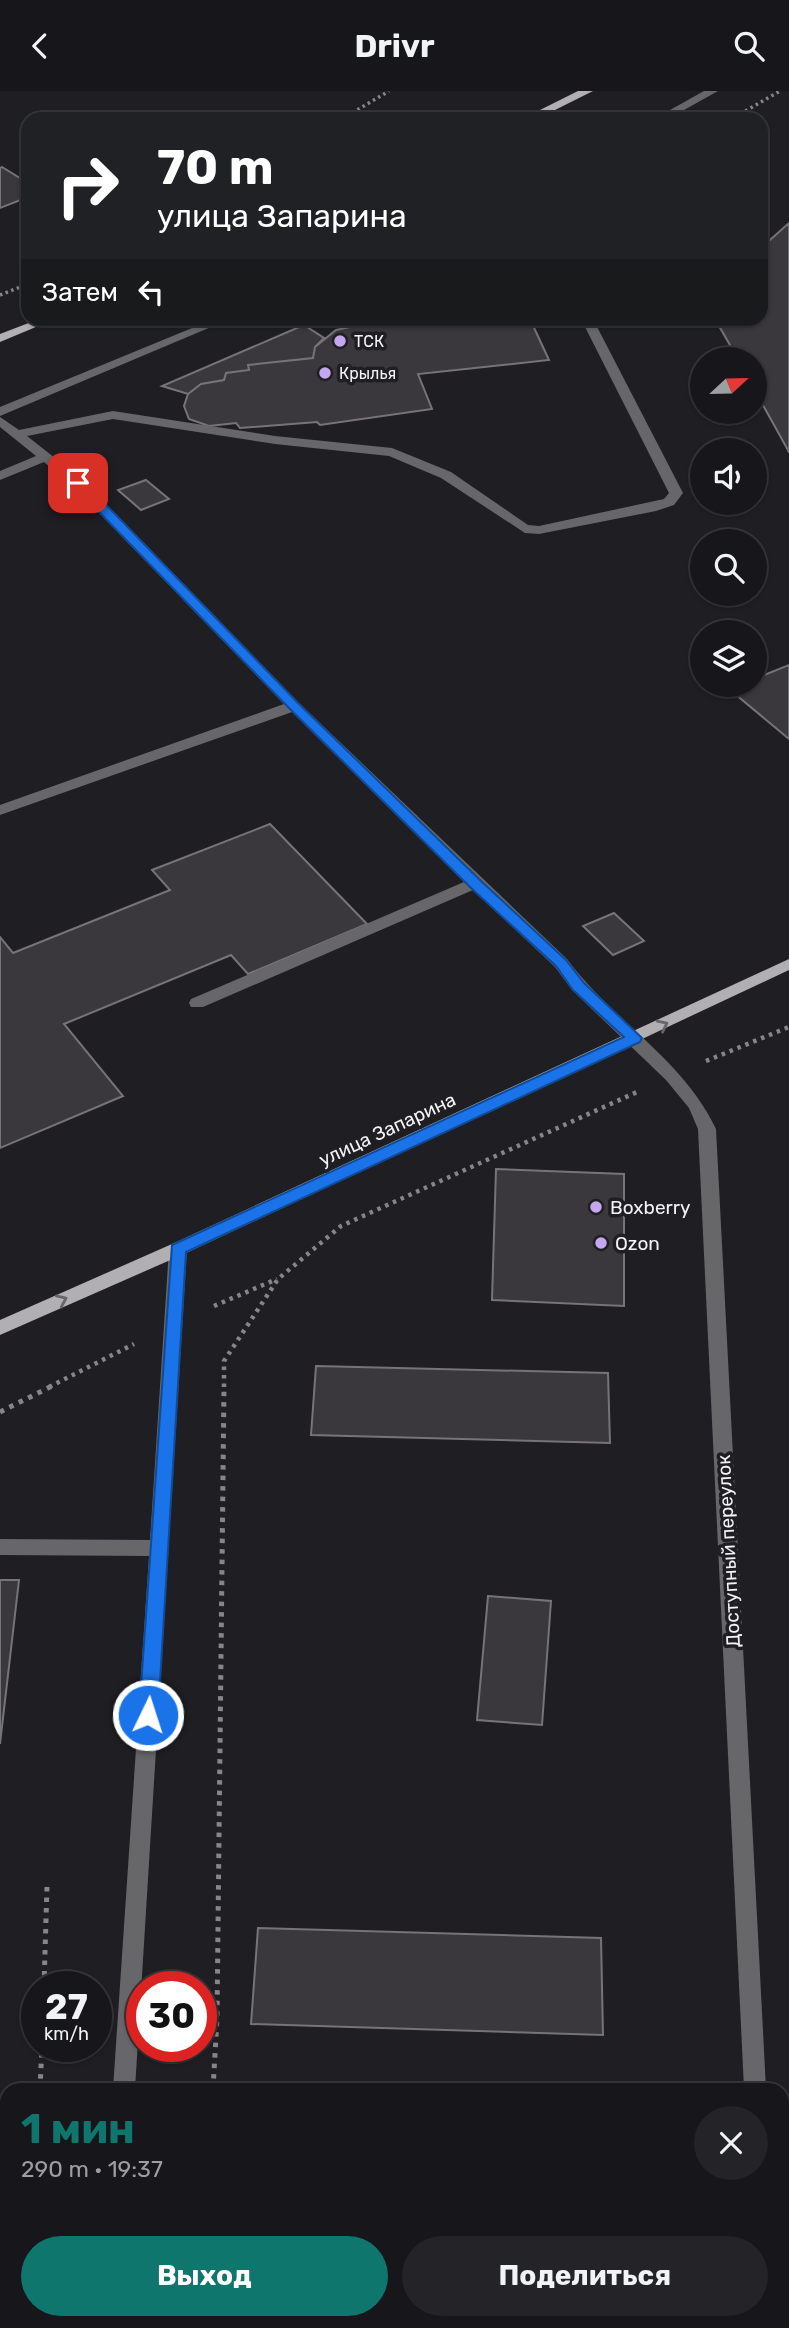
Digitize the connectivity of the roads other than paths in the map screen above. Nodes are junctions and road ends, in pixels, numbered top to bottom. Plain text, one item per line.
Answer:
1 (587, 91) edge
2 (712, 91) edge
3 (543, 112) edge
4 (673, 112) edge
5 (31, 326) edge
6 (207, 326) edge
7 (591, 326) edge
8 (0, 338) edge
9 (0, 412) edge
10 (0, 421) edge
11 (16, 434) junction
12 (43, 458) junction
13 (0, 476) edge
14 (294, 706) junction
15 (0, 810) edge
16 (475, 883) junction
17 (789, 964) edge
18 (197, 1003) dead end
19 (634, 1038) junction
20 (178, 1249) junction
21 (0, 1328) edge
22 (0, 1547) edge
23 (159, 1548) junction
24 (124, 2083) edge
25 (755, 2083) edge

1 - 3 main road
2 - 4 street
5 - 8 main road
6 - 9 street
7 - 11 street
10 - 11 street, Доступный переулок
11 - 12 street, Доступный переулок
12 - 13 street
12 - 14 street, Доступный переулок
14 - 15 street
14 - 16 street, Доступный переулок
16 - 18 street
16 - 19 street, Доступный переулок
19 -> 17 main road, улица Запарина
19 - 20 main road, улица Запарина
19 - 25 street, Доступный переулок
21 -> 20 main road, улица Запарина
20 - 23 street
22 - 23 street
23 - 24 street

